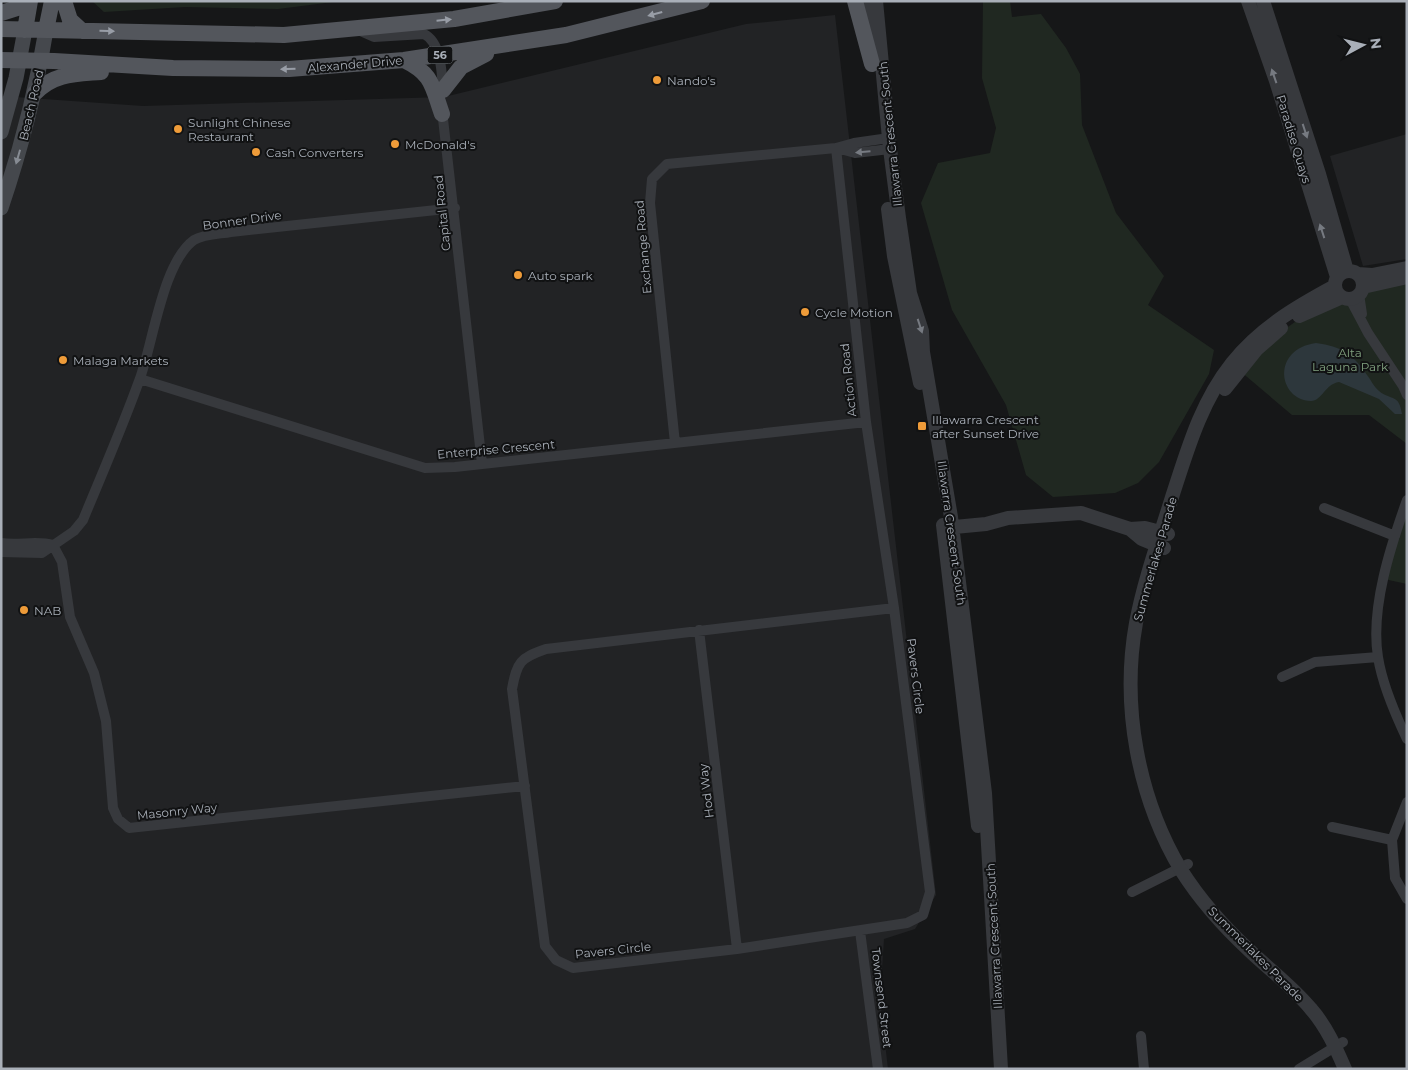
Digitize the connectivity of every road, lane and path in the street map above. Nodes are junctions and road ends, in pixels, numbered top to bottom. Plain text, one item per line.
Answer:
1 (26, 1) edge
2 (30, 1) edge
3 (52, 1) edge
4 (64, 1) edge
5 (555, 1) edge
6 (702, 1) edge
7 (855, 1) edge
8 (866, 1) edge
9 (876, 1) edge
10 (1248, 1) edge
11 (1263, 1) edge
12 (1, 13) edge
13 (1, 29) edge
14 (25, 30) junction
15 (46, 30) junction
16 (357, 30) junction
17 (82, 31) junction
18 (507, 46) junction
19 (437, 55) junction
20 (1, 60) edge
21 (404, 60) junction
22 (20, 61) junction
23 (41, 61) junction
24 (872, 64) junction
25 (173, 68) junction
26 (443, 90) junction
27 (35, 93) junction
28 (442, 114) junction
29 (1, 132) edge
30 (885, 144) junction
31 (836, 148) junction
32 (1312, 176) junction
33 (1, 208) edge
34 (455, 208) junction
35 (1407, 268) edge
36 (1407, 277) edge
37 (1349, 286) junction
38 (140, 379) junction
39 (1407, 395) edge
40 (866, 422) junction
41 (675, 443) junction
42 (482, 464) junction
43 (1407, 500) edge
44 (1324, 508) dead end
45 (947, 522) junction
46 (1395, 536) junction
47 (1163, 540) junction
48 (1, 543) edge
49 (53, 545) junction
50 (1, 552) edge
51 (894, 608) junction
52 (700, 630) junction
53 (1378, 657) junction
54 (1282, 677) dead end
55 (1407, 739) edge
56 (525, 786) junction
57 (1407, 802) edge
58 (1332, 827) dead end
59 (1392, 840) junction
60 (1184, 866) junction
61 (1132, 892) dead end
62 (1407, 898) edge
63 (860, 931) junction
64 (737, 949) junction
65 (1141, 1036) dead end
66 (1339, 1045) junction
67 (878, 1069) edge
68 (993, 1069) edge
69 (1001, 1069) edge
70 (1144, 1069) edge
71 (1299, 1069) edge
72 (1345, 1069) edge
73 (1355, 1069) edge

1 - 12 main road
2 - 14 main road, Beach Road
3 - 15 main road, Beach Road
4 - 17 main road
16 -> 5 main road
6 -> 18 main road, Alexander Drive / 56
7 - 24 main road
8 - 24 street, Illawarra Crescent South
9 - 30 street, Illawarra Crescent South
32 -> 10 street, Paradise Quays
11 -> 32 street, Paradise Quays
13 - 14 main road
14 - 15 main road
14 - 22 main road, Beach Road
15 - 17 main road
15 - 23 main road, Beach Road
17 -> 16 main road
16 - 19 street, Capital Road
18 - 19 main road, Alexander Drive / 56
18 - 26 main road
19 - 21 main road, Alexander Drive / 56
19 - 26 street, Capital Road
20 - 22 main road, Alexander Drive / 56
21 -> 25 main road, Alexander Drive / 56
21 - 28 main road
22 - 23 main road, Alexander Drive / 56
22 - 29 main road, Beach Road
23 - 25 main road, Alexander Drive / 56
23 - 27 main road, Beach Road
24 - 30 street, Illawarra Crescent South
25 - 27 main road
26 - 28 street, Capital Road
27 -> 33 main road, Beach Road
28 - 34 street, Capital Road
30 - 31 street, Exchange Road
30 - 45 street, Illawarra Crescent South
31 - 40 street, Action Road
31 - 41 street, Exchange Road
32 - 37 street, Paradise Quays
34 - 38 street, Bonner Drive
34 - 42 street, Capital Road
35 - 37 street, Summerlakes Parade
36 - 37 street, Summerlakes Parade
37 - 39 street, Paradise Quays
37 - 47 street, Summerlakes Parade
38 - 42 street, Enterprise Crescent
38 - 49 street, Bonner Drive
40 - 41 street, Enterprise Crescent
40 - 51 street, Action Road
41 - 42 street, Enterprise Crescent
43 - 46 street
44 - 46 street
45 - 47 street
45 - 68 street, Illawarra Crescent South
45 - 69 street, Illawarra Crescent South
46 - 53 street
47 - 60 street, Summerlakes Parade
48 - 49 street
49 - 50 street, Bonner Drive
49 - 56 street, Masonry Way
51 - 52 street, Pavers Circle
51 - 63 street, Pavers Circle
52 - 56 street, Pavers Circle
52 - 64 street, Hod Way
53 - 54 street
53 - 55 street
56 - 64 street, Pavers Circle
57 - 59 street
58 - 59 street
59 - 62 street
60 - 61 street
60 - 66 street, Summerlakes Parade
63 - 64 street, Pavers Circle
63 - 67 street, Townsend Street
65 - 70 street
66 - 71 street
66 - 72 street, Summerlakes Parade
66 - 73 street, Summerlakes Parade

